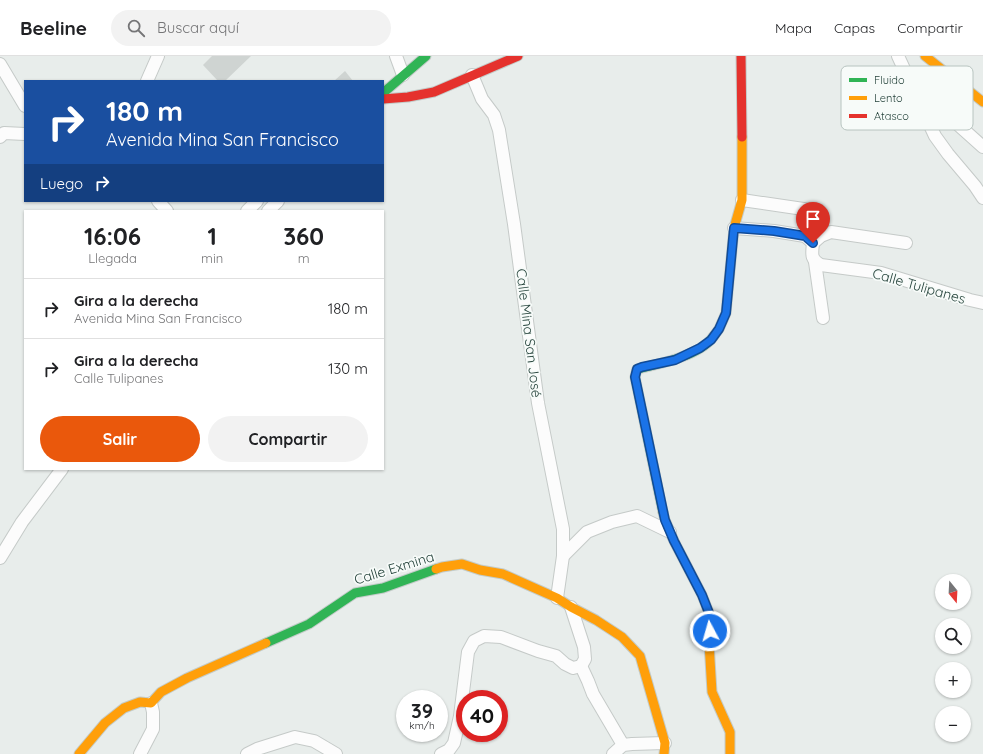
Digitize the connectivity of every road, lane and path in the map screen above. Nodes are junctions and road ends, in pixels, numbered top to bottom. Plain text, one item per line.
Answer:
1 (158, 56) edge
2 (396, 56) edge
3 (426, 56) edge
4 (518, 56) edge
5 (741, 56) edge
6 (898, 56) edge
7 (925, 56) edge
8 (0, 64) edge
9 (903, 66) edge
10 (938, 66) edge
11 (472, 74) junction
12 (403, 76) junction
13 (147, 80) edge
14 (384, 92) edge
15 (973, 94) edge
16 (384, 99) edge
17 (983, 102) edge
18 (24, 104) edge
19 (932, 130) edge
20 (964, 130) edge
21 (24, 134) edge
22 (0, 137) edge
23 (983, 147) edge
24 (983, 198) edge
25 (742, 200) junction
26 (159, 202) edge
27 (256, 202) edge
28 (277, 202) edge
29 (166, 210) edge
30 (248, 210) edge
31 (269, 210) edge
32 (817, 211) dead end
33 (734, 228) junction
34 (813, 243) junction
35 (906, 243) dead end
36 (815, 262) junction
37 (983, 303) edge
38 (823, 318) dead end
39 (61, 470) edge
40 (670, 532) junction
41 (563, 556) junction
42 (0, 558) edge
43 (557, 598) junction
44 (571, 606) junction
45 (581, 666) junction
46 (151, 703) junction
47 (623, 745) junction
48 (665, 748) edge
49 (447, 753) edge
50 (79, 754) edge
51 (140, 754) edge
52 (247, 754) edge
53 (336, 754) edge
54 (613, 754) edge
55 (730, 754) edge

1 - 13 street
2 - 12 street
3 - 12 street
4 - 11 street
5 - 25 street
6 - 9 street
7 - 10 street
8 - 18 street
11 - 16 street
11 - 41 street, Calle Mina San José
12 - 14 street
15 - 17 street
19 - 24 street
20 - 23 street
21 - 22 street
25 - 32 street
25 - 33 street
26 - 29 street
27 - 30 street
28 - 31 street
33 - 34 street
33 - 40 street
34 - 35 street
34 - 36 street
36 - 37 street, Calle Tulipanes
36 - 38 street
39 - 42 street
40 - 41 street
40 - 55 street
41 - 43 street, Calle Mina San José
43 - 44 street, Calle Exmina
43 - 46 street, Calle Exmina
44 - 45 street
44 - 48 street, Calle Exmina
45 - 47 street
45 - 49 street
46 - 50 street
46 - 51 street
47 - 48 street
47 - 54 street
52 - 53 street

